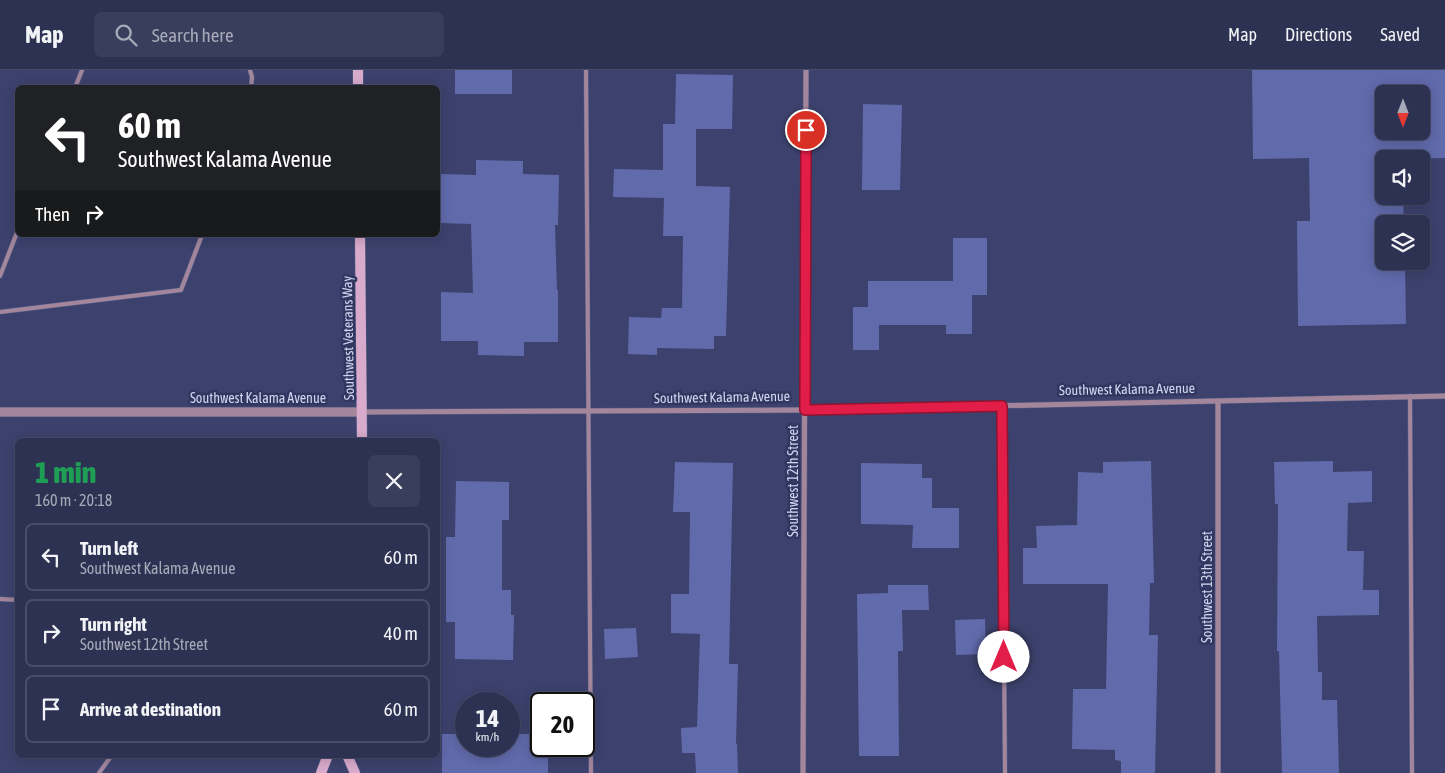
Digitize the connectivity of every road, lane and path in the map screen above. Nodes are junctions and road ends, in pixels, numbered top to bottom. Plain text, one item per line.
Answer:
1 (82, 70) edge
2 (250, 70) edge
3 (358, 70) edge
4 (586, 70) edge
5 (806, 70) edge
6 (76, 85) edge
7 (251, 85) edge
8 (358, 85) edge
9 (15, 237) edge
10 (201, 237) edge
11 (360, 237) edge
12 (0, 276) edge
13 (0, 312) edge
14 (1410, 396) junction
15 (1445, 396) edge
16 (1218, 402) junction
17 (1002, 406) junction
18 (805, 410) junction
19 (0, 412) edge
20 (362, 412) junction
21 (588, 412) junction
22 (362, 438) edge
23 (0, 599) edge
24 (15, 600) edge
25 (110, 758) edge
26 (327, 758) edge
27 (348, 758) edge
28 (99, 773) edge
29 (320, 773) edge
30 (355, 773) edge
31 (591, 773) edge
32 (803, 773) edge
33 (1005, 773) edge
34 (1218, 773) edge
35 (1412, 773) edge

1 - 6 lane
2 - 7 lane
3 - 8 main road
4 - 21 lane
5 - 18 street, Southwest 12th Street
9 - 12 lane
10 - 13 lane
11 - 20 main road, Southwest Veterans Way
14 - 15 street, Southwest Kalama Avenue
14 - 16 street, Southwest Kalama Avenue
14 - 35 lane
16 - 17 street, Southwest Kalama Avenue
16 - 34 street, Southwest 13th Street
17 - 18 street, Southwest Kalama Avenue
17 - 33 lane
18 - 21 street, Southwest Kalama Avenue
18 - 32 street, Southwest 12th Street
19 - 20 street, Southwest Kalama Avenue
20 - 21 street, Southwest Kalama Avenue
20 - 22 main road, Southwest Veterans Way
21 - 31 lane
23 - 24 lane
25 - 28 lane
26 - 29 main road
27 - 30 main road

